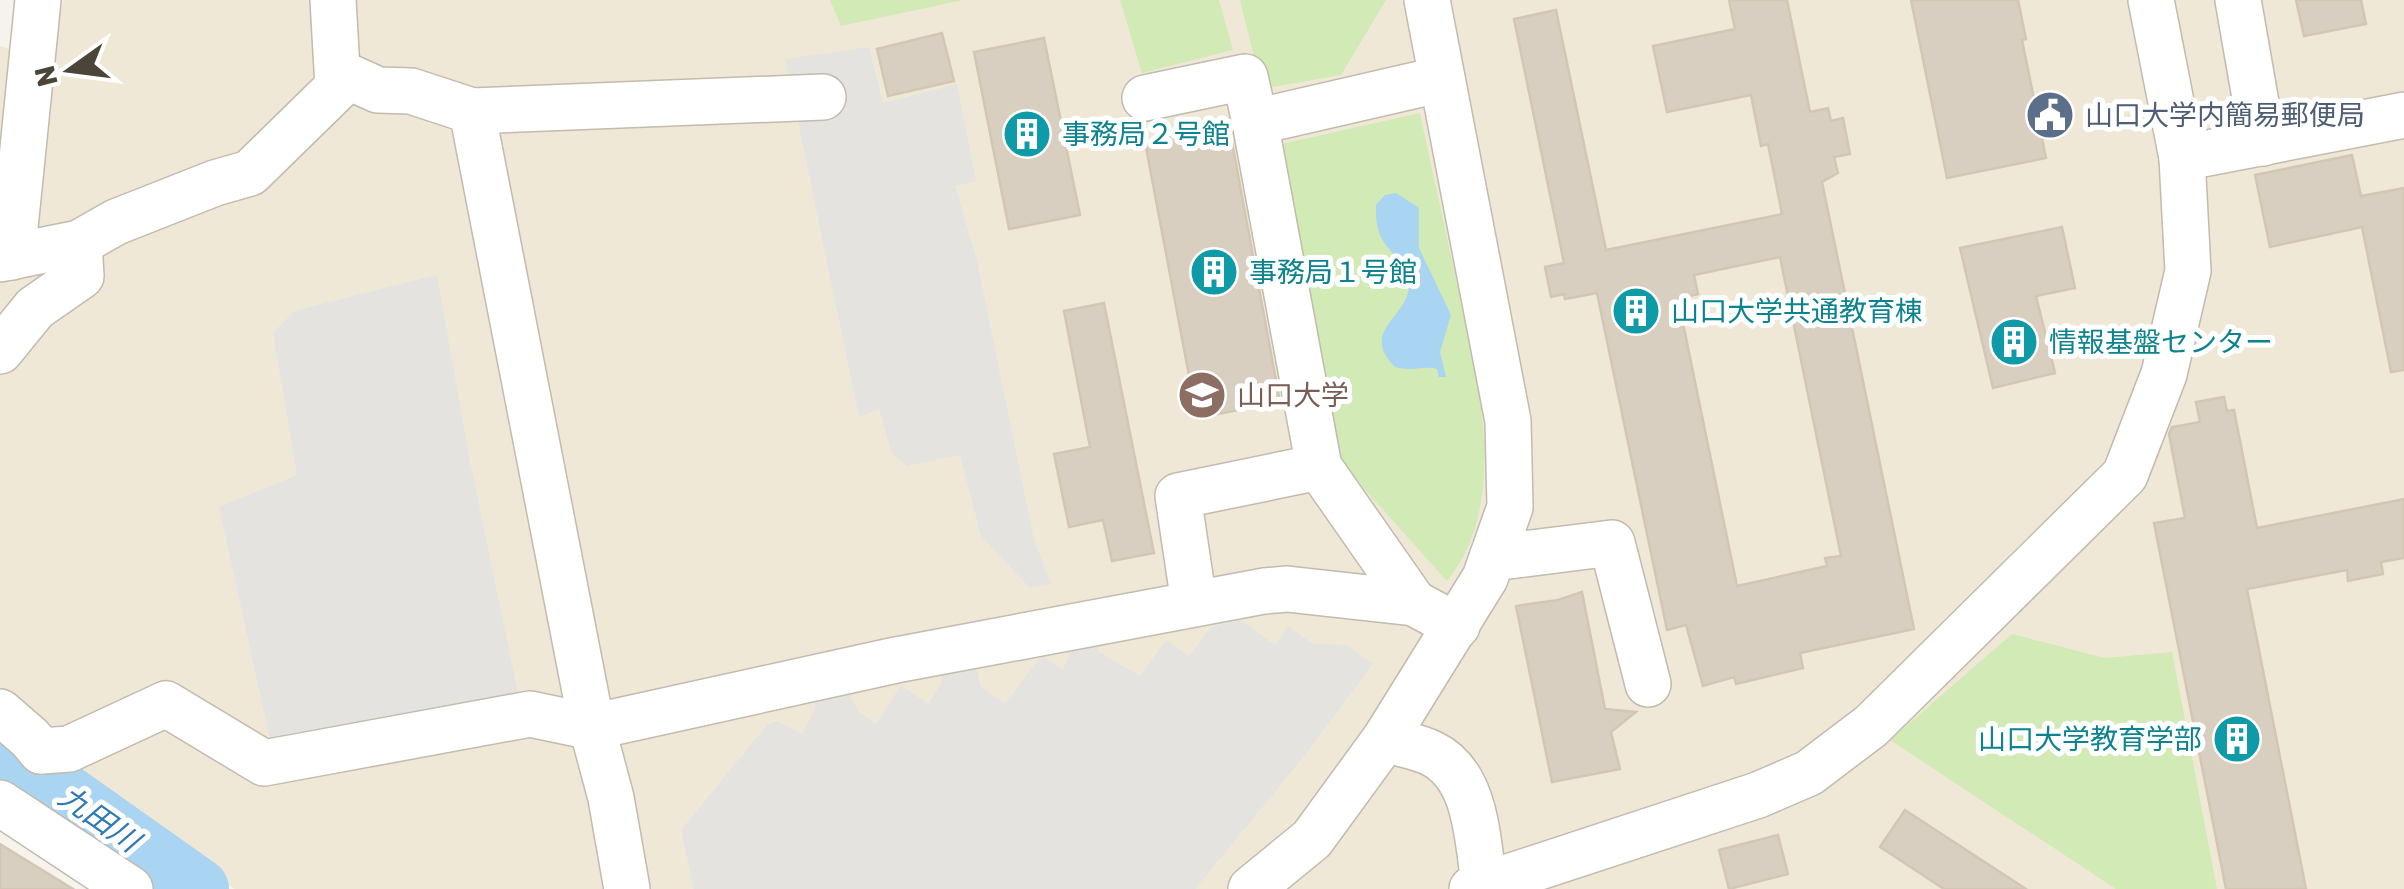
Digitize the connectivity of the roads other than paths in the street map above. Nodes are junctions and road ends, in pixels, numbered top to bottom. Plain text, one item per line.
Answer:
1 (38, 0) edge
2 (333, 0) edge
3 (1428, 0) edge
4 (2151, 0) edge
5 (2238, 0) edge
6 (338, 72) junction
7 (1442, 79) junction
8 (823, 96) dead end
9 (1146, 98) dead end
10 (472, 111) junction
11 (2404, 115) edge
12 (1255, 122) junction
13 (2263, 143) junction
14 (2182, 158) junction
15 (80, 243) junction
16 (6, 258) edge
17 (0, 350) edge
18 (1319, 467) junction
19 (1492, 558) junction
20 (1194, 603) junction
21 (1414, 603) junction
22 (1457, 626) junction
23 (1648, 684) dead end
24 (0, 712) edge
25 (592, 727) junction
26 (1385, 739) junction
27 (40, 751) junction
28 (3, 805) edge
29 (1480, 887) edge
30 (130, 889) edge
31 (627, 889) edge
32 (1251, 889) edge

1 - 16 street
2 - 6 street
3 - 7 street
4 - 14 street
5 - 13 street
6 - 10 street
6 - 15 street
7 - 12 street
7 - 19 street
8 - 10 street
9 - 12 street
10 - 25 street
11 - 13 street
12 - 18 street
13 - 14 street
14 - 29 street
15 - 16 street
15 - 17 street
18 - 20 street
18 - 21 street
19 - 22 street
19 - 23 street
20 - 21 street
20 - 25 street
21 - 22 street
22 - 26 street
24 - 27 street
25 - 27 street
25 - 31 street
26 - 29 street
26 - 32 street
27 - 28 street
28 - 30 street

